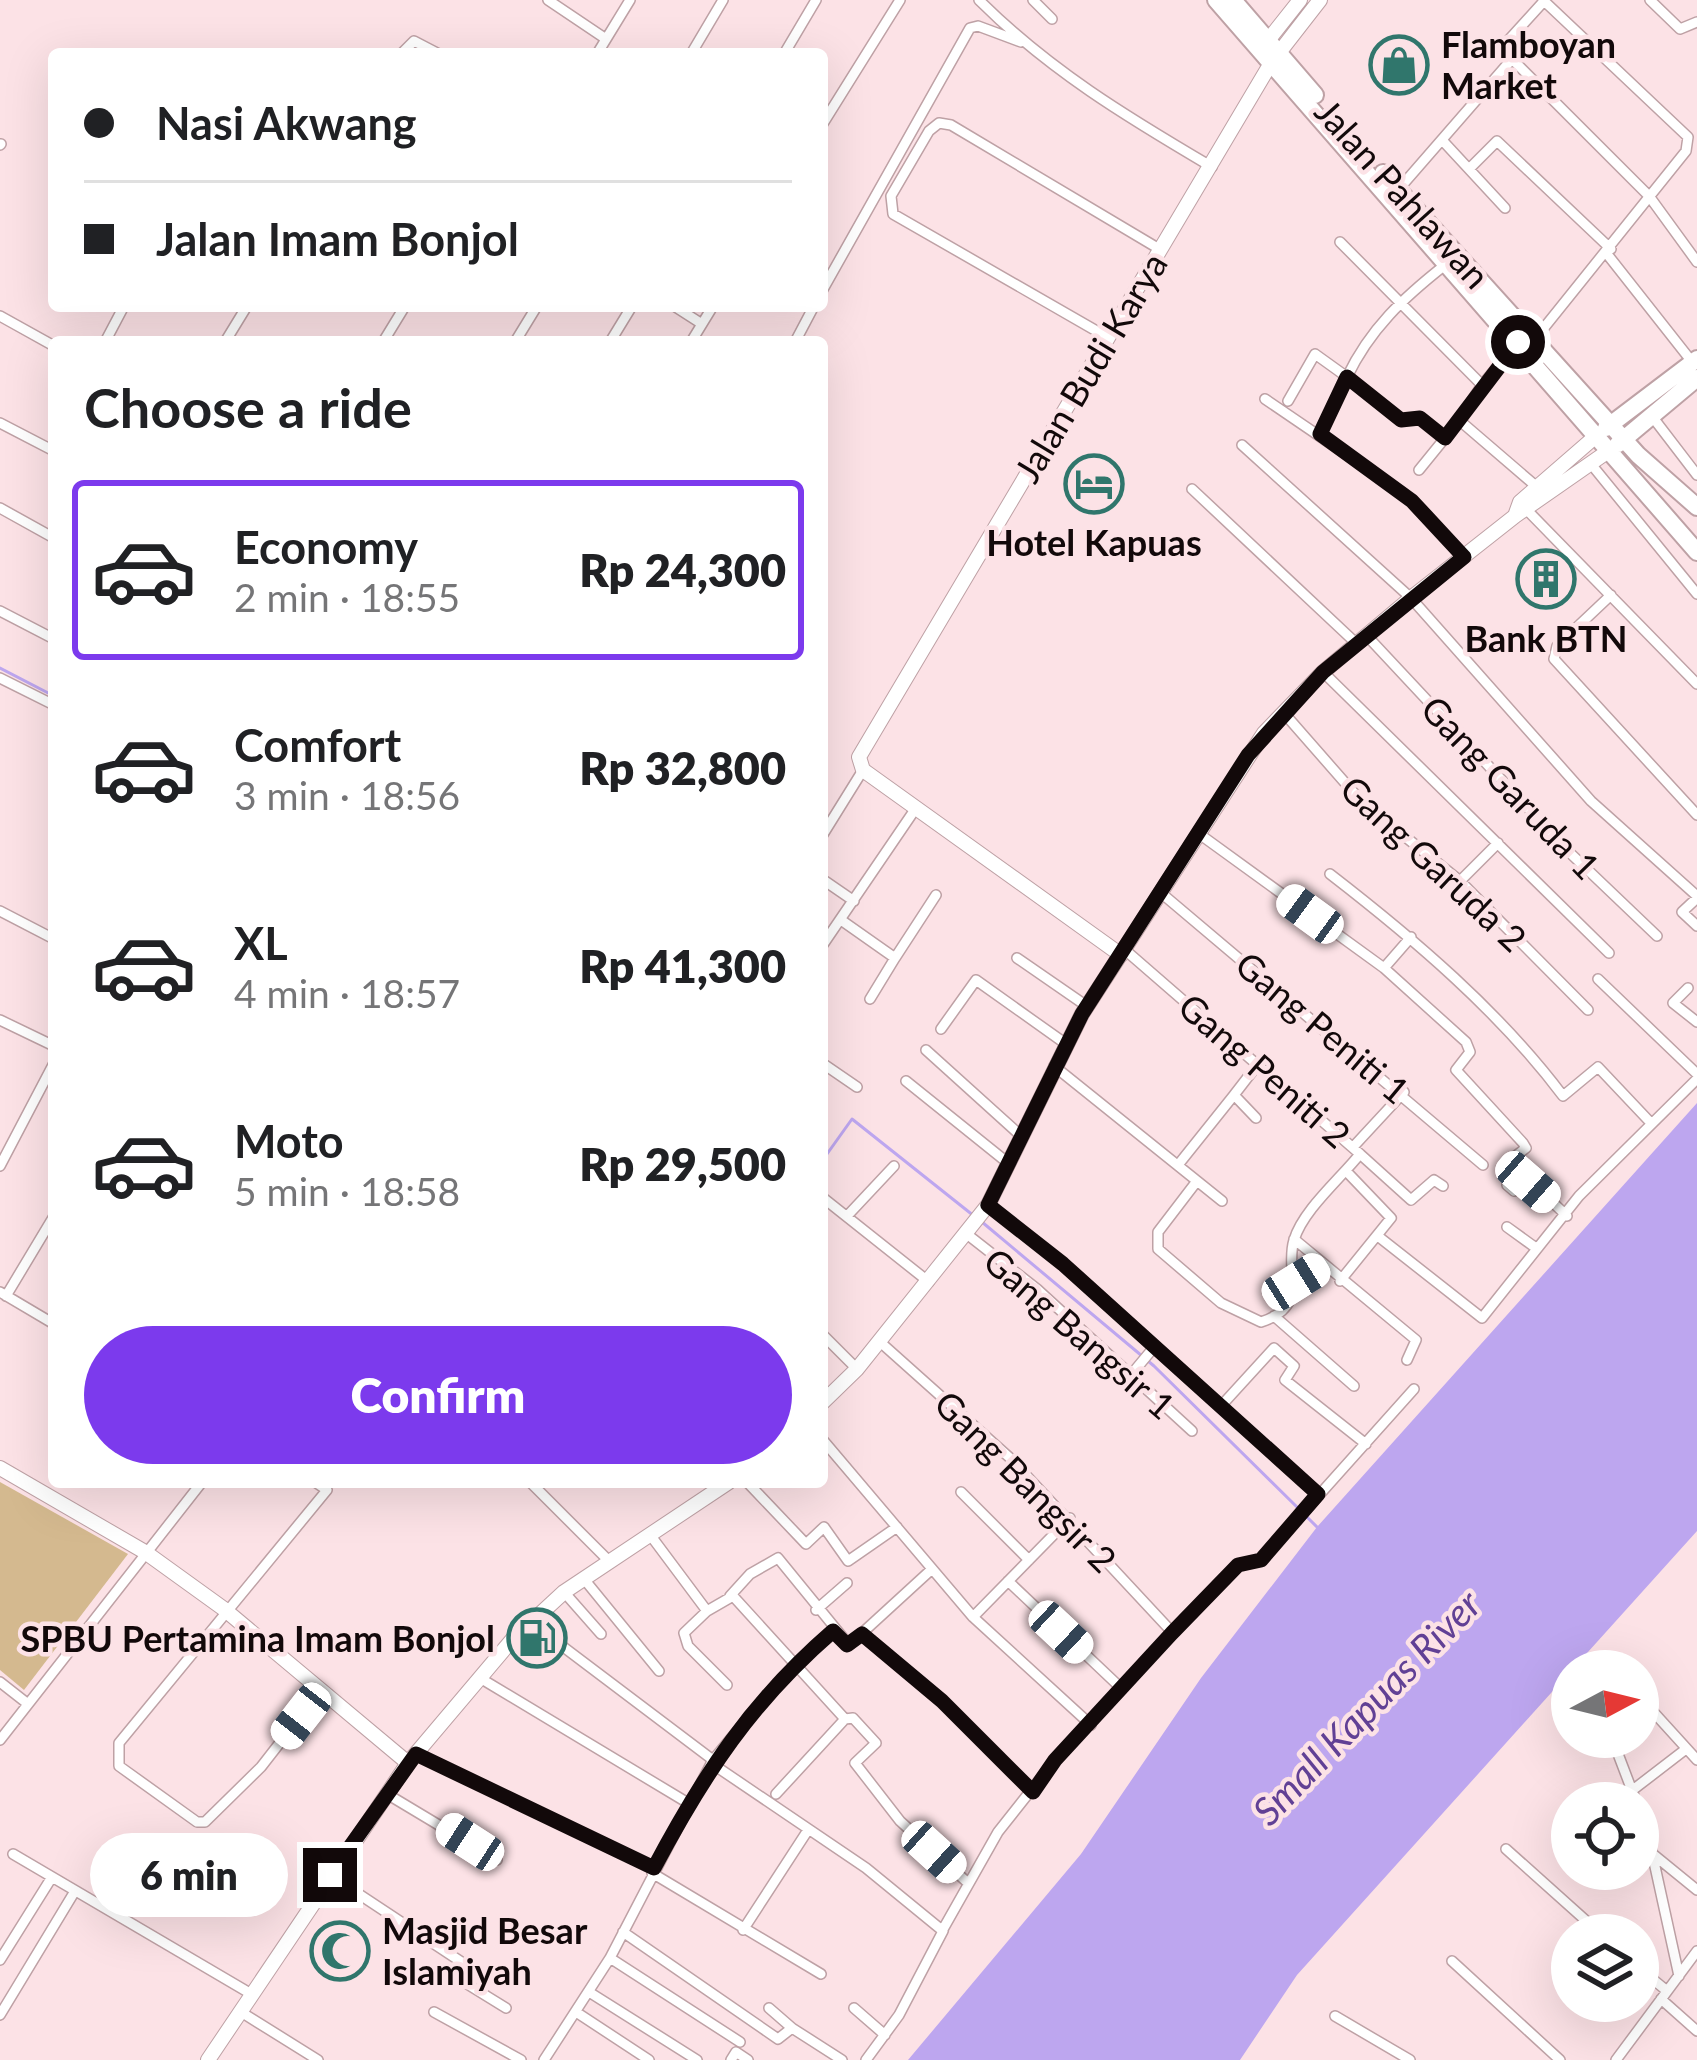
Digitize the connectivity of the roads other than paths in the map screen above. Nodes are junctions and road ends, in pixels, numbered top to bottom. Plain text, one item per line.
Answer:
1 (548, 0) edge
2 (630, 0) edge
3 (723, 0) edge
4 (817, 0) edge
5 (900, 0) edge
6 (979, 0) edge
7 (1033, 0) edge
8 (1216, 0) edge
9 (1233, 0) edge
10 (1300, 0) edge
11 (1320, 0) edge
12 (1544, 0) edge
13 (1650, 0) edge
14 (1052, 19) dead end
15 (1697, 22) edge
16 (606, 39) junction
17 (1021, 42) junction
18 (405, 48) edge
19 (431, 48) edge
20 (601, 48) edge
21 (695, 48) edge
22 (788, 48) edge
23 (1270, 51) junction
24 (1512, 58) junction
25 (828, 115) edge
26 (1693, 133) edge
27 (1442, 140) junction
28 (1213, 168) junction
29 (1468, 169) junction
30 (1398, 190) junction
31 (1648, 196) junction
32 (1504, 208) dead end
33 (1340, 242) dead end
34 (1161, 250) junction
35 (1609, 251) junction
36 (1448, 262) junction
37 (1697, 262) edge
38 (828, 280) edge
39 (1400, 301) junction
40 (683, 312) edge
41 (709, 312) edge
42 (0, 316) edge
43 (702, 324) junction
44 (695, 336) edge
45 (1107, 337) junction
46 (1527, 340) junction
47 (48, 343) edge
48 (1696, 367) edge
49 (1347, 377) junction
50 (1482, 385) junction
51 (1264, 399) dead end
52 (1288, 401) dead end
53 (1651, 415) junction
54 (1460, 420) junction
55 (0, 423) edge
56 (1613, 423) junction
57 (1320, 434) junction
58 (1596, 436) junction
59 (1445, 438) junction
60 (1626, 438) junction
61 (1242, 445) dead end
62 (48, 449) edge
63 (1607, 452) junction
64 (1592, 464) junction
65 (1418, 470) dead end
66 (1697, 475) edge
67 (1537, 487) junction
68 (1192, 489) dead end
69 (1697, 507) edge
70 (0, 508) edge
71 (1521, 510) junction
72 (48, 535) edge
73 (1697, 552) edge
74 (1464, 557) junction
75 (1697, 594) edge
76 (1611, 595) junction
77 (1411, 598) junction
78 (0, 611) edge
79 (48, 636) edge
80 (1363, 641) junction
81 (1323, 672) junction
82 (0, 678) edge
83 (1697, 684) edge
84 (48, 702) edge
85 (1283, 712) junction
86 (863, 770) junction
87 (916, 808) junction
88 (1697, 815) edge
89 (828, 826) edge
90 (1198, 833) junction
91 (1498, 843) junction
92 (1330, 874) dead end
93 (1460, 881) junction
94 (828, 883) edge
95 (1160, 892) junction
96 (936, 895) dead end
97 (1697, 897) edge
98 (854, 901) junction
99 (0, 911) edge
100 (841, 920) junction
101 (1697, 926) edge
102 (1657, 935) dead end
103 (48, 936) edge
104 (828, 938) edge
105 (1411, 938) junction
106 (1123, 952) junction
107 (1610, 953) dead end
108 (895, 958) junction
109 (1017, 958) dead end
110 (1384, 968) junction
111 (1598, 979) dead end
112 (1688, 988) dead end
113 (870, 999) dead end
114 (1088, 1007) junction
115 (1588, 1010) dead end
116 (0, 1020) edge
117 (1697, 1022) edge
118 (940, 1029) dead end
119 (48, 1043) edge
120 (1066, 1044) junction
121 (926, 1050) dead end
122 (1258, 1064) junction
123 (1054, 1066) junction
124 (828, 1067) edge
125 (48, 1075) edge
126 (1697, 1076) edge
127 (906, 1082) dead end
128 (857, 1087) dead end
129 (1404, 1092) junction
130 (1234, 1095) junction
131 (1256, 1118) dead end
132 (1650, 1123) junction
133 (1021, 1136) junction
134 (1357, 1150) junction
135 (1007, 1163) junction
136 (1178, 1165) junction
137 (1483, 1165) dead end
138 (0, 1166) edge
139 (894, 1166) dead end
140 (1346, 1171) junction
141 (1526, 1180) junction
142 (1197, 1181) junction
143 (1507, 1185) dead end
144 (1442, 1186) dead end
145 (828, 1201) edge
146 (1222, 1201) dead end
147 (987, 1206) junction
148 (848, 1215) junction
149 (1567, 1216) junction
150 (48, 1225) edge
151 (1507, 1227) dead end
152 (969, 1233) junction
153 (1379, 1237) junction
154 (1294, 1239) junction
155 (1535, 1248) junction
156 (1323, 1266) junction
157 (1340, 1280) junction
158 (929, 1282) junction
159 (1296, 1282) junction
160 (3, 1294) edge
161 (1274, 1316) junction
162 (48, 1320) edge
163 (828, 1340) edge
164 (880, 1341) junction
165 (1152, 1350) junction
166 (1407, 1360) dead end
167 (857, 1370) junction
168 (1132, 1374) junction
169 (1354, 1386) dead end
170 (1414, 1388) dead end
171 (828, 1397) edge
172 (1221, 1406) junction
173 (1192, 1431) dead end
174 (1366, 1444) junction
175 (828, 1445) edge
176 (0, 1468) edge
177 (197, 1488) edge
178 (324, 1488) edge
179 (536, 1488) edge
180 (720, 1488) edge
181 (753, 1488) edge
182 (961, 1492) dead end
183 (1318, 1494) junction
184 (1070, 1518) junction
185 (897, 1527) junction
186 (651, 1536) junction
187 (146, 1552) junction
188 (1030, 1560) junction
189 (610, 1562) junction
190 (932, 1569) junction
191 (584, 1579) junction
192 (1008, 1581) junction
193 (847, 1583) dead end
194 (564, 1592) junction
195 (730, 1596) junction
196 (224, 1609) junction
197 (816, 1610) junction
198 (707, 1611) junction
199 (973, 1617) junction
200 (529, 1621) junction
201 (1169, 1630) junction
202 (833, 1631) junction
203 (601, 1634) dead end
204 (862, 1634) junction
205 (797, 1662) junction
206 (658, 1671) dead end
207 (479, 1678) junction
208 (0, 1682) edge
209 (727, 1685) dead end
210 (1122, 1689) junction
211 (321, 1690) junction
212 (28, 1704) junction
213 (845, 1719) junction
214 (1659, 1719) edge
215 (1090, 1725) junction
216 (0, 1740) edge
217 (1686, 1749) junction
218 (412, 1759) junction
219 (1697, 1760) edge
220 (712, 1761) junction
221 (1643, 1782) edge
222 (1033, 1792) junction
223 (387, 1794) junction
224 (776, 1794) dead end
225 (688, 1803) junction
226 (808, 1829) junction
227 (1506, 1850) dead end
228 (13, 1854) dead end
229 (1659, 1859) edge
230 (497, 1860) dead end
231 (653, 1870) junction
232 (330, 1875) junction
233 (52, 1877) junction
234 (1659, 1879) edge
235 (968, 1883) junction
236 (75, 1891) junction
237 (1697, 1891) edge
238 (1578, 1914) edge
239 (743, 1930) junction
240 (943, 1931) junction
241 (623, 1932) junction
242 (610, 1958) junction
243 (1695, 1958) edge
244 (0, 1960) edge
245 (1452, 1961) dead end
246 (821, 1974) dead end
247 (1679, 1976) junction
248 (1659, 1990) edge
249 (590, 1992) junction
250 (253, 1995) junction
251 (1664, 1995) junction
252 (506, 2008) dead end
253 (769, 2008) dead end
254 (854, 2008) dead end
255 (242, 2012) junction
256 (434, 2012) dead end
257 (576, 2012) junction
258 (0, 2015) edge
259 (1335, 2016) dead end
260 (792, 2028) junction
261 (1697, 2031) edge
262 (885, 2035) junction
263 (740, 2042) dead end
264 (208, 2060) edge
265 (318, 2060) edge
266 (521, 2060) edge
267 (544, 2060) edge
268 (650, 2060) edge
269 (697, 2060) edge
270 (731, 2060) edge
271 (748, 2060) edge
272 (842, 2060) edge
273 (866, 2060) edge
274 (1410, 2060) edge
275 (1560, 2060) edge
276 (1616, 2060) edge

1 - 16 street
2 - 16 street
3 - 21 street
4 - 22 street
5 - 25 street
6 - 17 street
7 - 14 street
8 - 23 highway
9 - 23 highway
10 - 23 main road
11 - 23 main road
12 - 24 street
12 - 26 street
13 - 15 street
16 - 20 street
17 - 28 street
17 - 38 street
18 - 19 street
23 - 28 main road, Jalan Budi Karya
23 - 30 highway, Jalan Pahlawan
23 - 36 highway, Jalan Pahlawan
24 - 27 street
24 - 31 street
26 - 31 street
27 - 29 street
27 - 30 street
28 - 34 main road, Jalan Budi Karya
29 - 32 street
29 - 35 street
30 - 46 highway, Jalan Pahlawan
31 - 35 street
31 - 37 street
33 - 39 street
34 - 45 main road, Jalan Budi Karya
34 - 45 street
35 - 46 street
35 - 48 street
36 - 39 street
36 - 46 highway, Jalan Pahlawan
39 - 49 street
39 - 50 street
40 - 43 street
41 - 43 street
42 - 47 street
43 - 44 street
45 - 86 main road, Jalan Budi Karya
46 - 50 street
46 - 56 highway, Jalan Pahlawan
46 - 58 highway, Jalan Pahlawan
48 - 53 highway
48 - 56 highway
49 - 52 street
49 - 57 street
49 - 59 street
50 - 54 street
51 - 57 street
53 - 60 highway
53 - 66 street
54 - 59 street
54 - 67 street
55 - 62 street
56 - 58 highway
56 - 60 highway, Jalan Pahlawan
57 - 74 street
58 - 63 highway, Jalan Pahlawan
58 - 67 main road
59 - 65 street
60 - 63 highway
60 - 69 highway, Jalan Pahlawan
61 - 77 street
63 - 64 main road
63 - 73 highway, Jalan Pahlawan
64 - 71 main road
64 - 75 street
67 - 71 main road
68 - 80 street, Gang Garuda 1
70 - 72 street
71 - 74 main road
71 - 76 street
74 - 77 main road
76 - 83 street
76 - 88 street
77 - 80 main road
77 - 97 street
78 - 79 street
80 - 81 main road
80 - 102 street, Gang Garuda 1
81 - 85 main road
81 - 91 street
82 - 84 street
85 - 90 main road
85 - 93 street, Gang Garuda 2
86 - 87 main road
86 - 89 street
87 - 98 street
87 - 106 main road
90 - 95 main road
90 - 110 street
91 - 93 street
91 - 107 street
92 - 105 street
93 - 115 street, Gang Garuda 2
94 - 98 street
95 - 106 main road
95 - 129 street, Gang Peniti 1
96 - 108 street
97 - 101 street
98 - 100 street
99 - 103 street
100 - 104 street
100 - 108 street
105 - 110 street
105 - 132 street
106 - 114 main road
106 - 122 street, Gang Peniti 2
108 - 113 street
109 - 114 street
110 - 141 street
111 - 126 street
112 - 117 street
114 - 120 main road
116 - 119 street
118 - 120 street
120 - 123 main road
121 - 133 street
122 - 130 street
122 - 134 street, Gang Peniti 2
123 - 133 main road
123 - 136 street
124 - 128 street
125 - 138 street
126 - 132 street
127 - 135 street
129 - 134 street
129 - 137 street, Gang Peniti 1
130 - 131 street
130 - 136 street
132 - 149 street
133 - 135 main road
134 - 140 street, Gang Peniti 2
134 - 144 street
135 - 147 main road
136 - 142 street
139 - 148 street
140 - 153 street
140 - 154 street, Gang Peniti 2
141 - 143 street
141 - 149 street
142 - 146 street
142 - 161 street
145 - 148 street
147 - 152 main road
147 - 165 street
148 - 158 street
149 - 155 street
150 - 160 street
151 - 155 street
152 - 158 main road
152 - 168 street, Gang Bangsir 1
153 - 155 street
153 - 157 street
154 - 156 street
154 - 159 street
156 - 157 street
156 - 159 street
157 - 166 street
158 - 164 main road
159 - 161 street
160 - 162 street
161 - 169 street
163 - 167 street
164 - 167 main road
164 - 184 street, Gang Bangsir 2
165 - 168 street
165 - 172 street
167 - 171 main road
168 - 173 street, Gang Bangsir 1
170 - 174 street
172 - 174 street
172 - 183 street
174 - 183 street
175 - 185 street
176 - 187 main road
177 - 187 street
178 - 196 street
179 - 189 street
180 - 186 main road
181 - 185 street
182 - 188 street
183 - 201 street
184 - 188 street
184 - 201 street, Gang Bangsir 2
185 - 190 street
186 - 189 main road
186 - 198 street
187 - 196 main road
187 - 212 street
188 - 192 street
189 - 191 main road
190 - 199 street
190 - 204 street
191 - 194 main road
191 - 206 street
192 - 199 street
192 - 210 street
193 - 197 street
194 - 200 main road
194 - 203 street
195 - 197 street
195 - 198 street
195 - 205 street
196 - 211 main road
196 - 211 street
197 - 202 street
198 - 209 street
199 - 215 street
200 - 207 main road
200 - 220 street
201 - 210 street
202 - 204 street
202 - 205 street
204 - 222 street
205 - 213 street
205 - 220 street
207 - 218 main road
207 - 225 street
208 - 212 street
210 - 215 street
211 - 218 main road
212 - 216 street
213 - 224 street
213 - 235 street
214 - 217 street
215 - 222 street
217 - 219 street
217 - 221 street
218 - 223 main road
218 - 231 street
220 - 225 street
220 - 226 street
222 - 235 street
223 - 230 street
223 - 232 main road
225 - 231 street
226 - 239 street
226 - 240 street
227 - 238 street
228 - 233 street
229 - 237 street
231 - 239 street
231 - 241 street
232 - 250 main road
232 - 252 street
233 - 236 street
233 - 244 street
234 - 247 street
235 - 240 street
236 - 250 street
236 - 258 street
239 - 246 street
240 - 262 street
241 - 242 street
241 - 260 street
242 - 249 street
242 - 263 street
243 - 247 street
245 - 275 street
247 - 251 street
248 - 251 street
249 - 257 street
249 - 269 street
250 - 255 main road
251 - 261 street
251 - 276 street
253 - 260 street
254 - 262 street
255 - 264 main road
255 - 265 street
256 - 266 street
257 - 267 street
257 - 268 street
259 - 274 street
260 - 272 street
262 - 273 street
270 - 271 street

